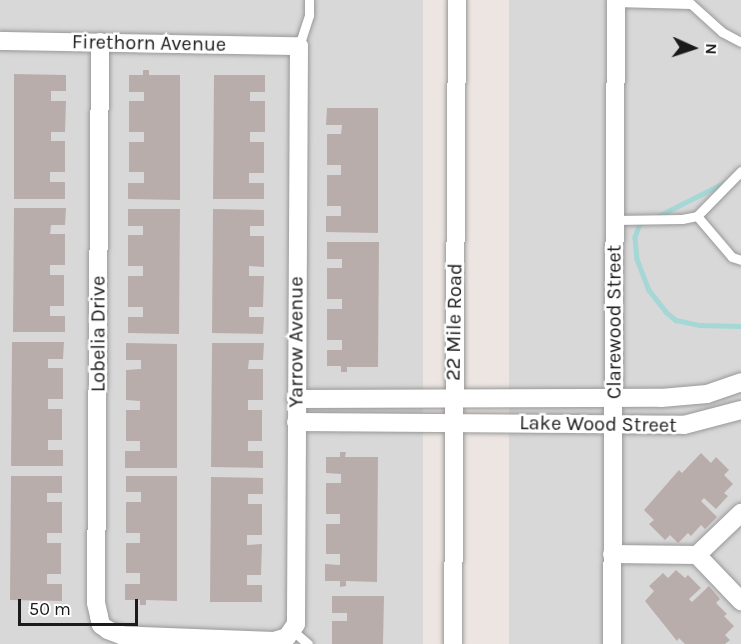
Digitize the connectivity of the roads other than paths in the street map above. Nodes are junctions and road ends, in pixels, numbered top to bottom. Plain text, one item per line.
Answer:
1 (309, 0) edge
2 (457, 0) edge
3 (615, 1) edge
4 (693, 2) edge
5 (0, 41) edge
6 (100, 42) junction
7 (741, 42) edge
8 (299, 46) junction
9 (741, 171) edge
10 (697, 216) junction
11 (614, 220) junction
12 (741, 260) edge
13 (741, 382) edge
14 (453, 398) junction
15 (296, 399) junction
16 (613, 399) junction
17 (741, 410) edge
18 (296, 422) junction
19 (453, 422) junction
20 (613, 425) junction
21 (741, 513) edge
22 (612, 554) junction
23 (698, 555) junction
24 (741, 601) edge
25 (290, 633) junction
26 (308, 644) edge
27 (453, 644) edge
28 (612, 644) edge

1 - 8 lane
2 - 14 street, 22 Mile Road
3 - 4 lane
3 - 11 street, Clarewood Street
4 - 7 lane
5 - 6 street, Firethorn Avenue
6 - 8 street, Firethorn Avenue
6 - 25 street, Lobelia Drive
8 - 15 street, Yarrow Avenue
9 - 10 lane
10 - 11 lane
10 - 12 lane
11 - 16 street, Clarewood Street
13 - 16 street, Lake Wood Street
14 - 15 street, Lake Wood Street
14 - 16 street, Lake Wood Street
14 - 19 street, 22 Mile Road
15 - 18 street, Yarrow Avenue
16 - 20 street, Clarewood Street
17 - 20 street, Lake Wood Street
18 - 19 street, Lake Wood Street
18 - 25 street, Yarrow Avenue
19 - 20 street, Lake Wood Street
19 - 27 street, 22 Mile Road
20 - 22 street, Clarewood Street
21 - 23 street
22 - 23 street
22 - 28 street, Clarewood Street
23 - 24 street
25 - 26 lane

